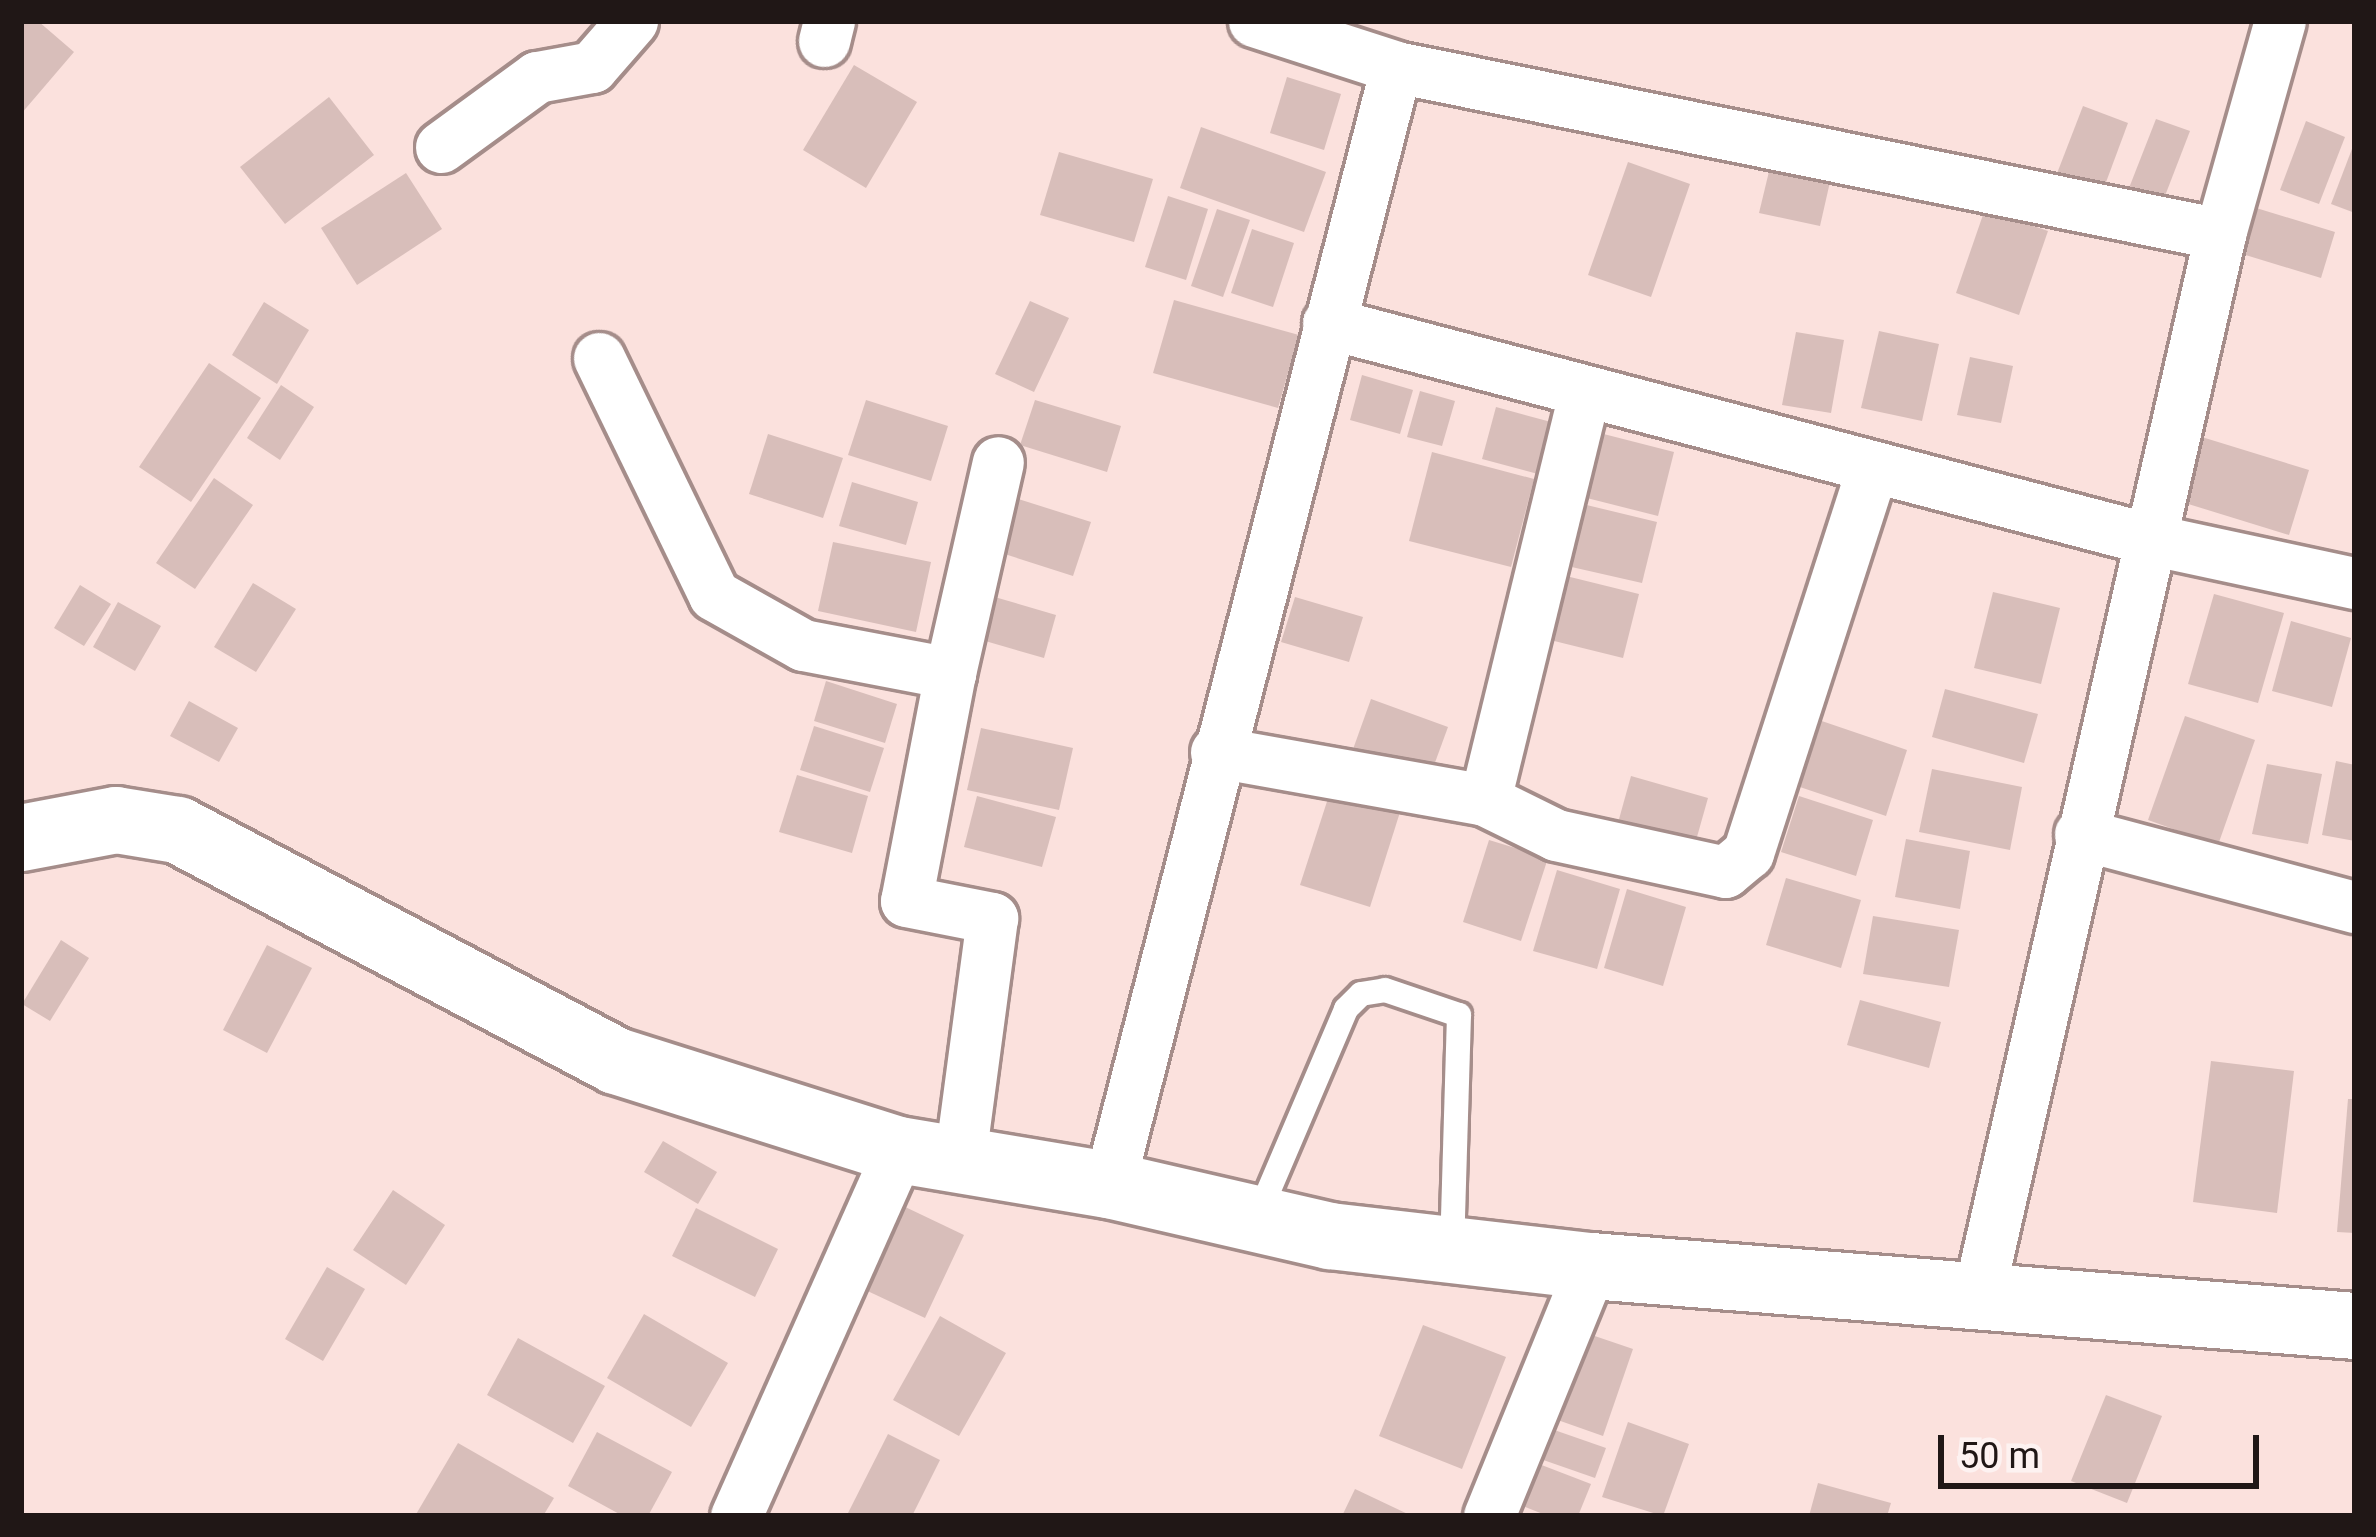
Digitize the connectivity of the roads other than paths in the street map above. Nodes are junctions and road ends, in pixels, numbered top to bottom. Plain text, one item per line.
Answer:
1 (632, 21) edge
2 (1254, 21) edge
3 (2279, 21) edge
4 (1396, 67) junction
5 (441, 147) dead end
6 (2220, 234) junction
7 (1328, 323) junction
8 (599, 358) dead end
9 (1585, 393) junction
10 (998, 462) dead end
11 (1874, 467) junction
12 (2149, 539) junction
13 (2355, 583) edge
14 (950, 673) junction
15 (1216, 752) junction
16 (1485, 800) junction
17 (2080, 834) junction
18 (21, 838) edge
19 (2355, 907) edge
20 (930, 1155) junction
21 (1109, 1185) junction
22 (1256, 1221) junction
23 (1452, 1249) junction
24 (1591, 1266) junction
25 (1978, 1297) junction
26 (2355, 1326) edge
27 (736, 1516) edge
28 (1489, 1516) edge

1 - 5 street
2 - 4 street
3 - 6 street
4 - 6 street
4 - 7 street
6 - 12 street
7 - 9 street
7 - 15 street
8 - 14 street
9 - 11 street
9 - 16 street
10 - 14 street
11 - 12 street
11 - 16 street
12 - 13 street
12 - 17 street
14 - 20 street
15 - 16 street
15 - 21 street
17 - 19 street
17 - 25 street
18 - 20 main road
20 - 21 main road
20 - 27 street
21 - 22 main road
22 - 23 main road
22 - 23 lane
23 - 24 main road
24 - 25 main road
24 - 28 street
25 - 26 main road

